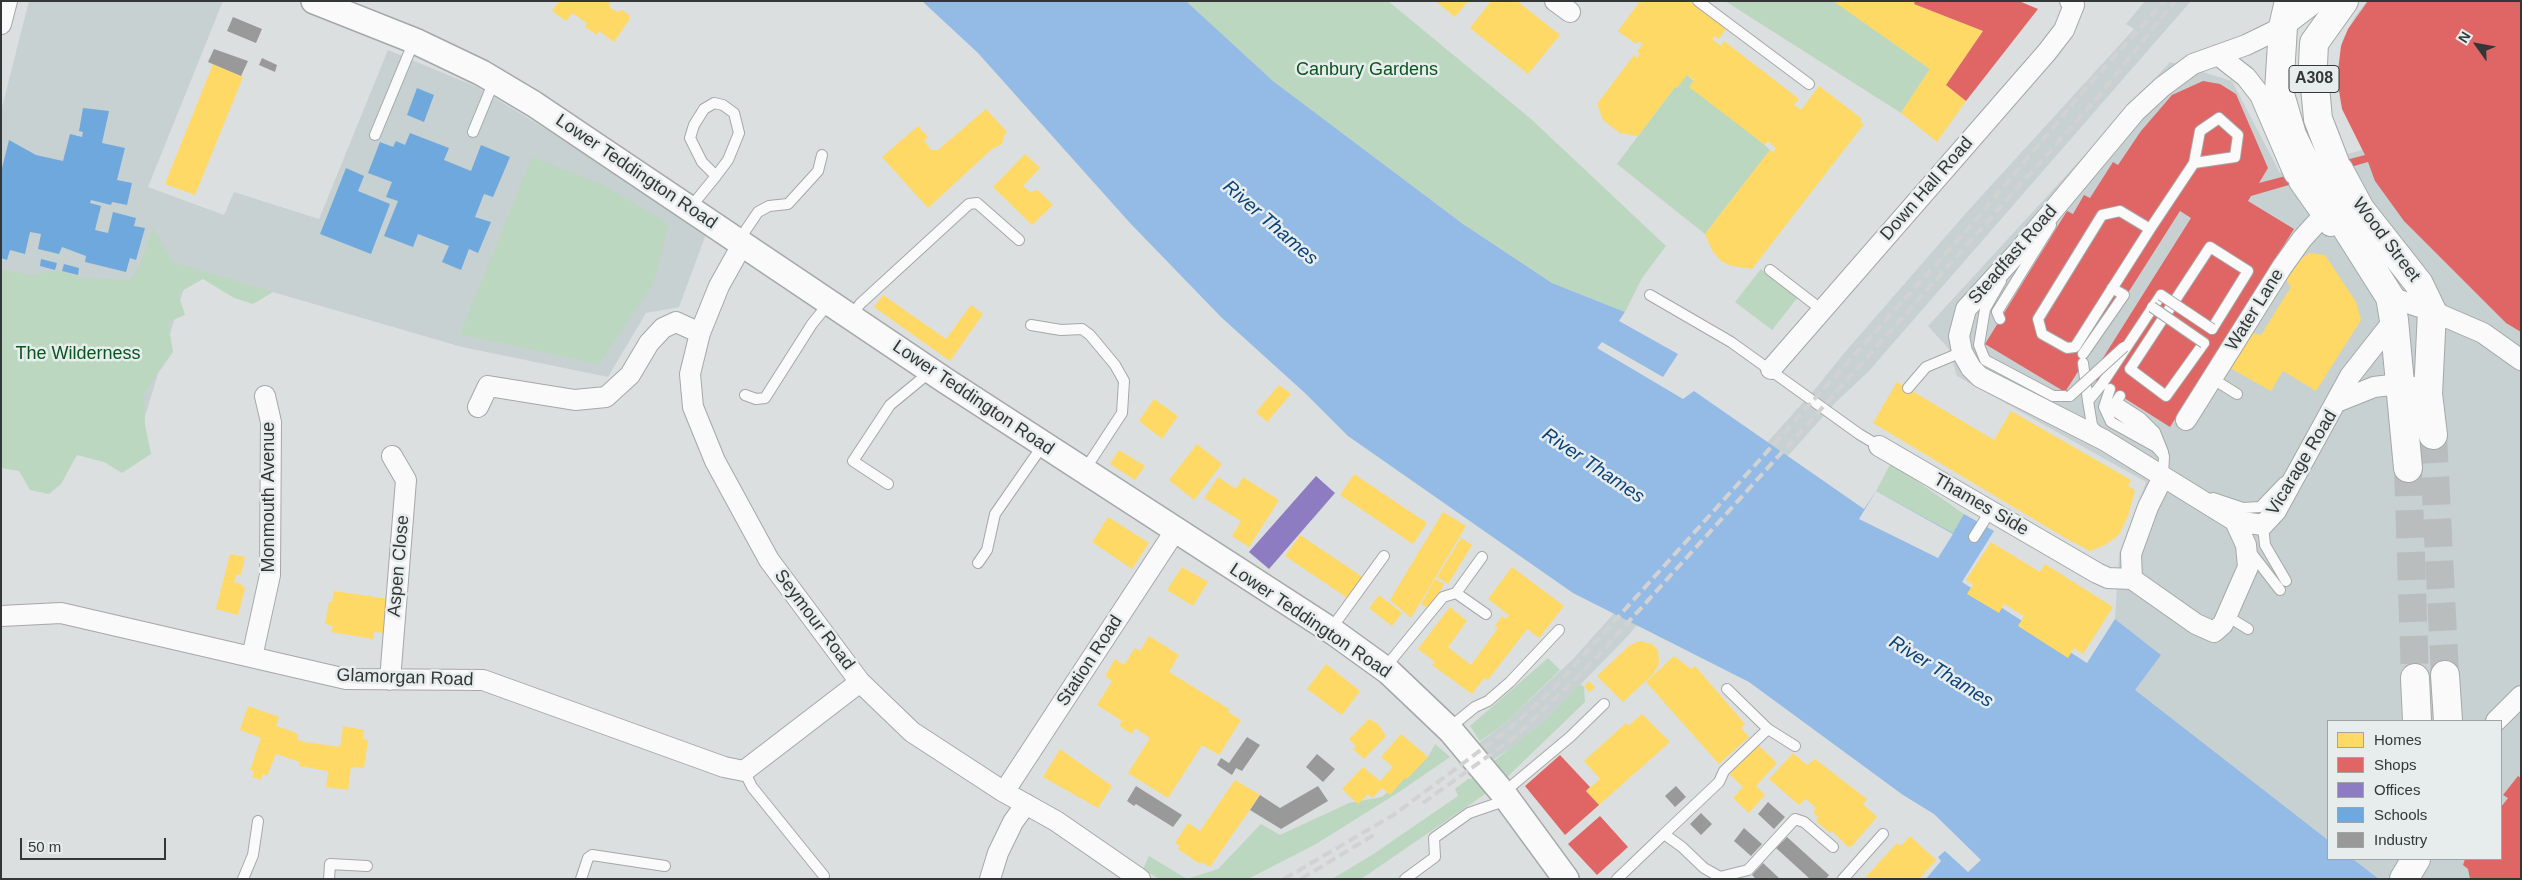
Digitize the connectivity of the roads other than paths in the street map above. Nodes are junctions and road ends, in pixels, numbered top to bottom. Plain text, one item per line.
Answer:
1 (7, 1) edge
2 (314, 1) edge
3 (1698, 1) edge
4 (2317, 1) edge
5 (2344, 1) edge
6 (2072, 3) edge
7 (2286, 14) edge
8 (1, 24) edge
9 (415, 41) junction
10 (2218, 56) junction
11 (494, 81) junction
12 (1809, 84) dead end
13 (473, 132) dead end
14 (375, 134) dead end
15 (822, 155) dead end
16 (2194, 163) junction
17 (2315, 173) junction
18 (716, 176) junction
19 (2074, 183) junction
20 (690, 208) junction
21 (2327, 211) junction
22 (2150, 229) junction
23 (1019, 240) dead end
24 (741, 242) junction
25 (2018, 252) junction
26 (1770, 270) dead end
27 (2112, 288) junction
28 (1650, 295) dead end
29 (2389, 301) junction
30 (830, 303) junction
31 (2152, 307) junction
32 (1822, 310) junction
33 (2432, 311) junction
34 (851, 317) junction
35 (2000, 319) dead end
36 (1031, 325) dead end
37 (700, 333) junction
38 (2124, 347) junction
39 (1962, 352) junction
40 (2521, 360) edge
41 (1771, 369) junction
42 (931, 371) junction
43 (2212, 379) junction
44 (2399, 384) junction
45 (1908, 388) dead end
46 (2110, 389) dead end
47 (2237, 394) dead end
48 (2428, 394) junction
49 (745, 395) dead end
50 (265, 396) dead end
51 (2118, 399) dead end
52 (2088, 401) junction
53 (2339, 401) junction
54 (478, 407) dead end
55 (2186, 420) dead end
56 (2434, 435) tunnel mouth
57 (2104, 440) junction
58 (1043, 445) junction
59 (1880, 446) joint
60 (392, 456) dead end
61 (2164, 456) junction
62 (2303, 459) junction
63 (2408, 468) tunnel mouth
64 (1084, 471) junction
65 (2169, 480) junction
66 (888, 484) dead end
67 (1991, 510) junction
68 (2235, 521) junction
69 (2263, 525) junction
70 (1175, 531) junction
71 (1974, 537) dead end
72 (2246, 545) junction
73 (1384, 556) dead end
74 (1482, 557) dead end
75 (978, 563) dead end
76 (2132, 579) junction
77 (1456, 593) junction
78 (1486, 614) dead end
79 (1, 616) edge
80 (2227, 616) junction
81 (2248, 629) dead end
82 (1330, 630) junction
83 (1559, 630) dead end
84 (252, 657) junction
85 (1384, 669) junction
86 (2444, 675) tunnel mouth
87 (2415, 678) tunnel mouth
88 (390, 680) junction
89 (860, 682) junction
90 (1727, 689) dead end
91 (2521, 696) edge
92 (1604, 704) dead end
93 (2417, 720) edge
94 (2448, 720) edge
95 (2497, 720) edge
96 (1448, 728) junction
97 (1768, 729) junction
98 (1795, 746) dead end
99 (744, 771) junction
100 (1004, 792) junction
101 (1506, 797) junction
102 (1026, 804) junction
103 (258, 821) dead end
104 (1664, 834) junction
105 (1883, 834) dead end
106 (1833, 847) dead end
107 (2415, 860) edge
108 (367, 866) dead end
109 (665, 866) dead end
110 (824, 876) dead end
111 (1734, 877) edge
112 (243, 879) edge
113 (329, 879) edge
114 (581, 879) edge
115 (990, 879) edge
116 (1140, 879) edge
117 (1405, 879) edge
118 (1566, 879) edge
119 (1617, 879) edge
120 (1842, 879) edge
121 (2404, 879) edge

1 - 8 street
2 - 9 street, Lower Teddington Road
3 - 12 lane
4 - 7 street
5 - 17 main road, Wood Street / A308
6 - 32 street, Down Hall Road
7 - 10 street
7 - 17 main road, Wood Street / A308
9 - 11 street, Lower Teddington Road
9 - 14 lane
10 - 17 street
10 - 19 street, Steadfast Road
11 - 13 lane
11 - 20 street, Lower Teddington Road
15 - 24 lane
16 - 16 lane
16 - 22 lane
17 - 21 main road, Wood Street / A308
17 - 33 main road, Wood Street / A308
18 - 18 lane
18 - 20 lane
19 - 25 street, Steadfast Road
19 - 35 lane
20 - 24 street, Lower Teddington Road
21 - 29 main road, Wood Street / A308
21 - 43 street, Water Lane
22 - 27 lane
22 - 27 lane
23 - 34 lane
24 - 30 street, Lower Teddington Road
24 - 37 street, Seymour Road
25 - 38 lane, bridge
25 - 39 street, Steadfast Road
26 - 32 lane
27 - 52 lane
28 - 41 lane, Thames Side
29 - 33 street, Wood Street
29 - 44 main road, A308
29 - 53 street, Vicarage Road
30 - 34 street, Lower Teddington Road
30 - 49 lane
31 - 31 lane, bridge
31 - 38 lane
32 - 41 street, Down Hall Road
33 - 40 street, Wood Street
33 - 48 main road, A308
34 - 42 street, Lower Teddington Road
36 - 64 lane
37 - 54 street
37 - 89 street, Seymour Road
38 - 52 lane
39 - 45 lane
39 - 57 street
41 - 59 lane, Thames Side
42 - 58 street, Lower Teddington Road
42 - 66 lane
43 - 47 lane
43 - 55 street, Water Lane
44 - 48 street, Vicarage Road
44 - 53 street, Vicarage Road
44 - 63 main road, A308
46 - 61 lane
48 - 56 main road, A308
50 - 84 street, Monmouth Avenue
51 - 61 lane
52 - 57 lane
53 - 62 street, Vicarage Road
57 - 65 street
58 - 64 street, Lower Teddington Road
58 - 75 lane
59 - 67 street, Thames Side
60 - 88 street, Aspen Close
61 - 65 lane
62 - 65 lane
62 - 69 street, Vicarage Road
64 - 70 street, Lower Teddington Road
65 - 68 street
65 - 76 street
67 - 71 lane
67 - 76 street, Thames Side
68 - 69 street, Vicarage Road
68 - 72 street
69 - 72 lane
70 - 82 street, Lower Teddington Road
70 - 100 street, Station Road
72 - 80 street
73 - 82 lane
74 - 77 lane
76 - 80 street
77 - 78 lane
77 - 85 lane
79 - 84 street, Glamorgan Road
80 - 81 lane
82 - 85 street, Lower Teddington Road
83 - 96 lane
84 - 88 street, Glamorgan Road
85 - 96 street, Lower Teddington Road
86 - 94 main road
87 - 93 main road
88 - 99 street, Glamorgan Road
89 - 99 street
89 - 100 street, Seymour Road
90 - 97 lane
91 - 95 street
92 - 101 lane
96 - 101 street, Lower Teddington Road
97 - 98 lane
97 - 104 lane
99 - 110 lane
100 - 102 street, Seymour Road
101 - 117 lane
101 - 118 street, Lower Teddington Road
102 - 115 street
102 - 116 street, Seymour Road
103 - 112 lane
104 - 111 lane
104 - 119 lane
105 - 120 lane
106 - 111 lane
107 - 121 main road
108 - 113 lane
109 - 114 lane

